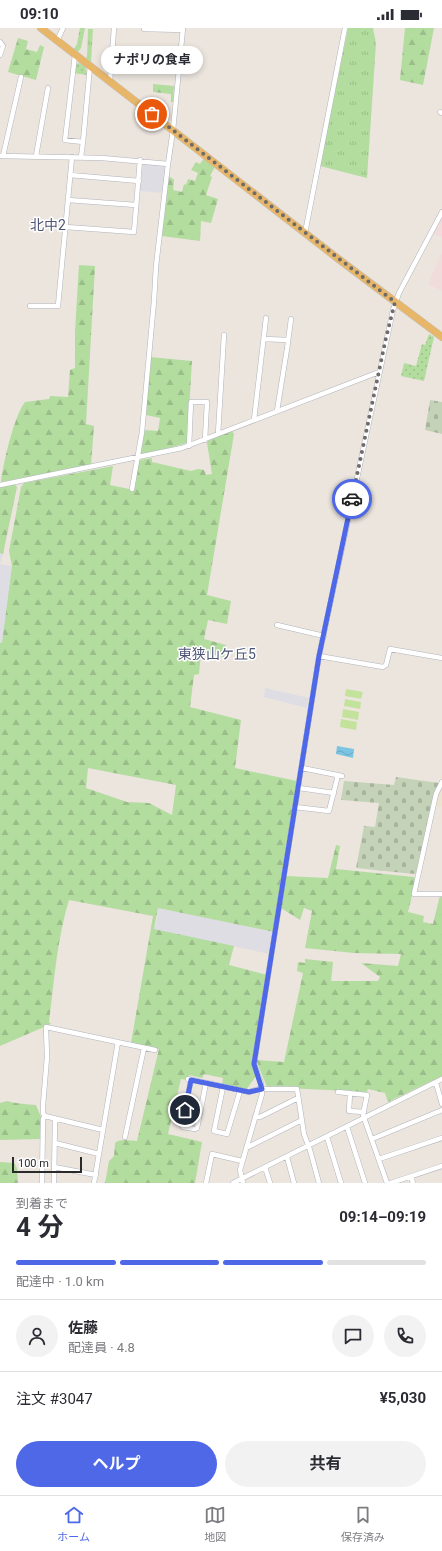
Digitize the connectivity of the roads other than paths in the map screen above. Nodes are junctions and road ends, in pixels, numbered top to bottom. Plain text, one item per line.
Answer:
1 (41, 28) edge
2 (63, 28) edge
3 (114, 28) edge
4 (144, 28) edge
5 (346, 28) edge
6 (163, 29) edge
7 (183, 29) edge
8 (57, 40) junction
9 (0, 42) edge
10 (0, 55) edge
11 (75, 55) junction
12 (90, 66) junction
13 (21, 77) dead end
14 (110, 81) junction
15 (48, 88) dead end
16 (173, 130) junction
17 (83, 142) junction
18 (2, 156) edge
19 (36, 156) junction
20 (72, 156) junction
21 (81, 157) junction
22 (140, 160) junction
23 (168, 164) junction
24 (70, 175) junction
25 (139, 181) junction
26 (68, 200) junction
27 (136, 205) junction
28 (442, 212) edge
29 (66, 226) junction
30 (305, 233) junction
31 (395, 302) junction
32 (30, 306) dead end
33 (266, 318) dead end
34 (291, 319) dead end
35 (224, 335) dead end
36 (442, 337) edge
37 (264, 339) junction
38 (288, 340) junction
39 (379, 372) junction
40 (277, 411) junction
41 (254, 420) junction
42 (218, 434) junction
43 (205, 440) junction
44 (189, 446) junction
45 (138, 458) junction
46 (0, 485) edge
47 (132, 489) dead end
48 (277, 624) dead end
49 (324, 636) junction
50 (319, 656) junction
51 (442, 658) edge
52 (302, 768) junction
53 (442, 782) edge
54 (298, 788) junction
55 (334, 793) junction
56 (296, 807) junction
57 (442, 894) edge
58 (118, 1042) junction
59 (144, 1048) junction
60 (155, 1050) dead end
61 (442, 1079) edge
62 (206, 1083) junction
63 (436, 1083) junction
64 (223, 1087) junction
65 (262, 1089) junction
66 (240, 1091) junction
67 (338, 1092) dead end
68 (350, 1093) junction
69 (298, 1098) junction
70 (442, 1104) edge
71 (442, 1110) edge
72 (364, 1112) junction
73 (45, 1116) junction
74 (255, 1117) junction
75 (364, 1118) junction
76 (55, 1119) junction
77 (302, 1120) junction
78 (347, 1127) junction
79 (103, 1130) junction
80 (125, 1137) dead end
81 (327, 1137) junction
82 (442, 1138) edge
83 (372, 1139) junction
84 (55, 1143) junction
85 (308, 1146) junction
86 (246, 1148) junction
87 (99, 1154) junction
88 (287, 1157) junction
89 (379, 1159) junction
90 (242, 1160) junction
91 (442, 1166) edge
92 (54, 1167) junction
93 (265, 1167) junction
94 (96, 1175) junction
95 (411, 1177) junction
96 (242, 1181) edge
97 (42, 1183) edge
98 (54, 1183) edge
99 (94, 1183) edge
100 (206, 1183) edge
101 (233, 1183) edge
102 (270, 1183) edge
103 (294, 1183) edge
104 (319, 1183) edge
105 (341, 1183) edge
106 (364, 1183) edge
107 (387, 1183) edge
108 (391, 1183) edge
109 (413, 1183) edge

1 - 8 highway
2 - 8 street
3 - 14 street
4 - 6 street
5 - 30 street
6 - 7 street
7 - 16 street
8 - 11 highway
9 - 10 street
11 - 12 highway
11 - 17 street
12 - 14 highway
12 - 17 street
13 - 18 street
14 - 16 highway
15 - 19 street
16 - 23 street
16 - 30 highway
17 - 21 street
18 - 19 street
19 - 20 street
20 - 21 street
20 - 24 street
21 - 22 street
22 - 23 street
22 - 25 street
23 - 45 street
24 - 25 street
24 - 26 street
25 - 27 street
26 - 27 street
26 - 29 street
27 - 29 street
28 - 31 street
29 - 32 street
30 - 31 highway
31 - 36 highway
31 - 39 street
33 - 37 street
34 - 38 street
35 - 42 street
37 - 38 street
37 - 41 street
38 - 40 street
39 - 40 street
39 - 49 street
40 - 41 street
41 - 42 street
42 - 43 street
43 - 44 street
43 - 44 street
44 - 45 street
45 - 46 street
45 - 47 street
48 - 49 street
49 - 50 street
50 - 51 street
50 - 52 street
52 - 54 street
52 - 55 street
53 - 57 street
54 - 55 street
54 - 56 street
55 - 56 street
56 - 65 street
58 - 59 street
58 - 73 street
58 - 79 street
59 - 60 street
59 - 80 street
61 - 63 street
62 - 62 street
62 - 64 street
63 - 70 street
63 - 75 street
64 - 66 street
64 - 66 street
65 - 66 street
65 - 69 street
65 - 74 street
67 - 68 street
68 - 72 street
68 - 72 street
69 - 74 street
69 - 77 street
71 - 83 street
72 - 75 street
73 - 76 street
73 - 97 street
74 - 86 street
75 - 78 street
75 - 83 street
76 - 79 street
76 - 84 street
77 - 85 street
77 - 86 street
78 - 81 street
78 - 106 street
79 - 87 street
81 - 85 street
81 - 105 street
82 - 89 street
83 - 89 street
84 - 87 street
84 - 92 street
85 - 88 street
85 - 104 street
86 - 90 street
87 - 94 street
88 - 93 street
88 - 103 street
89 - 107 street
90 - 96 street
90 - 100 street
91 - 95 street
92 - 94 street
92 - 98 street
93 - 96 street
93 - 102 street
94 - 99 street
95 - 108 street
95 - 109 street
96 - 101 street

